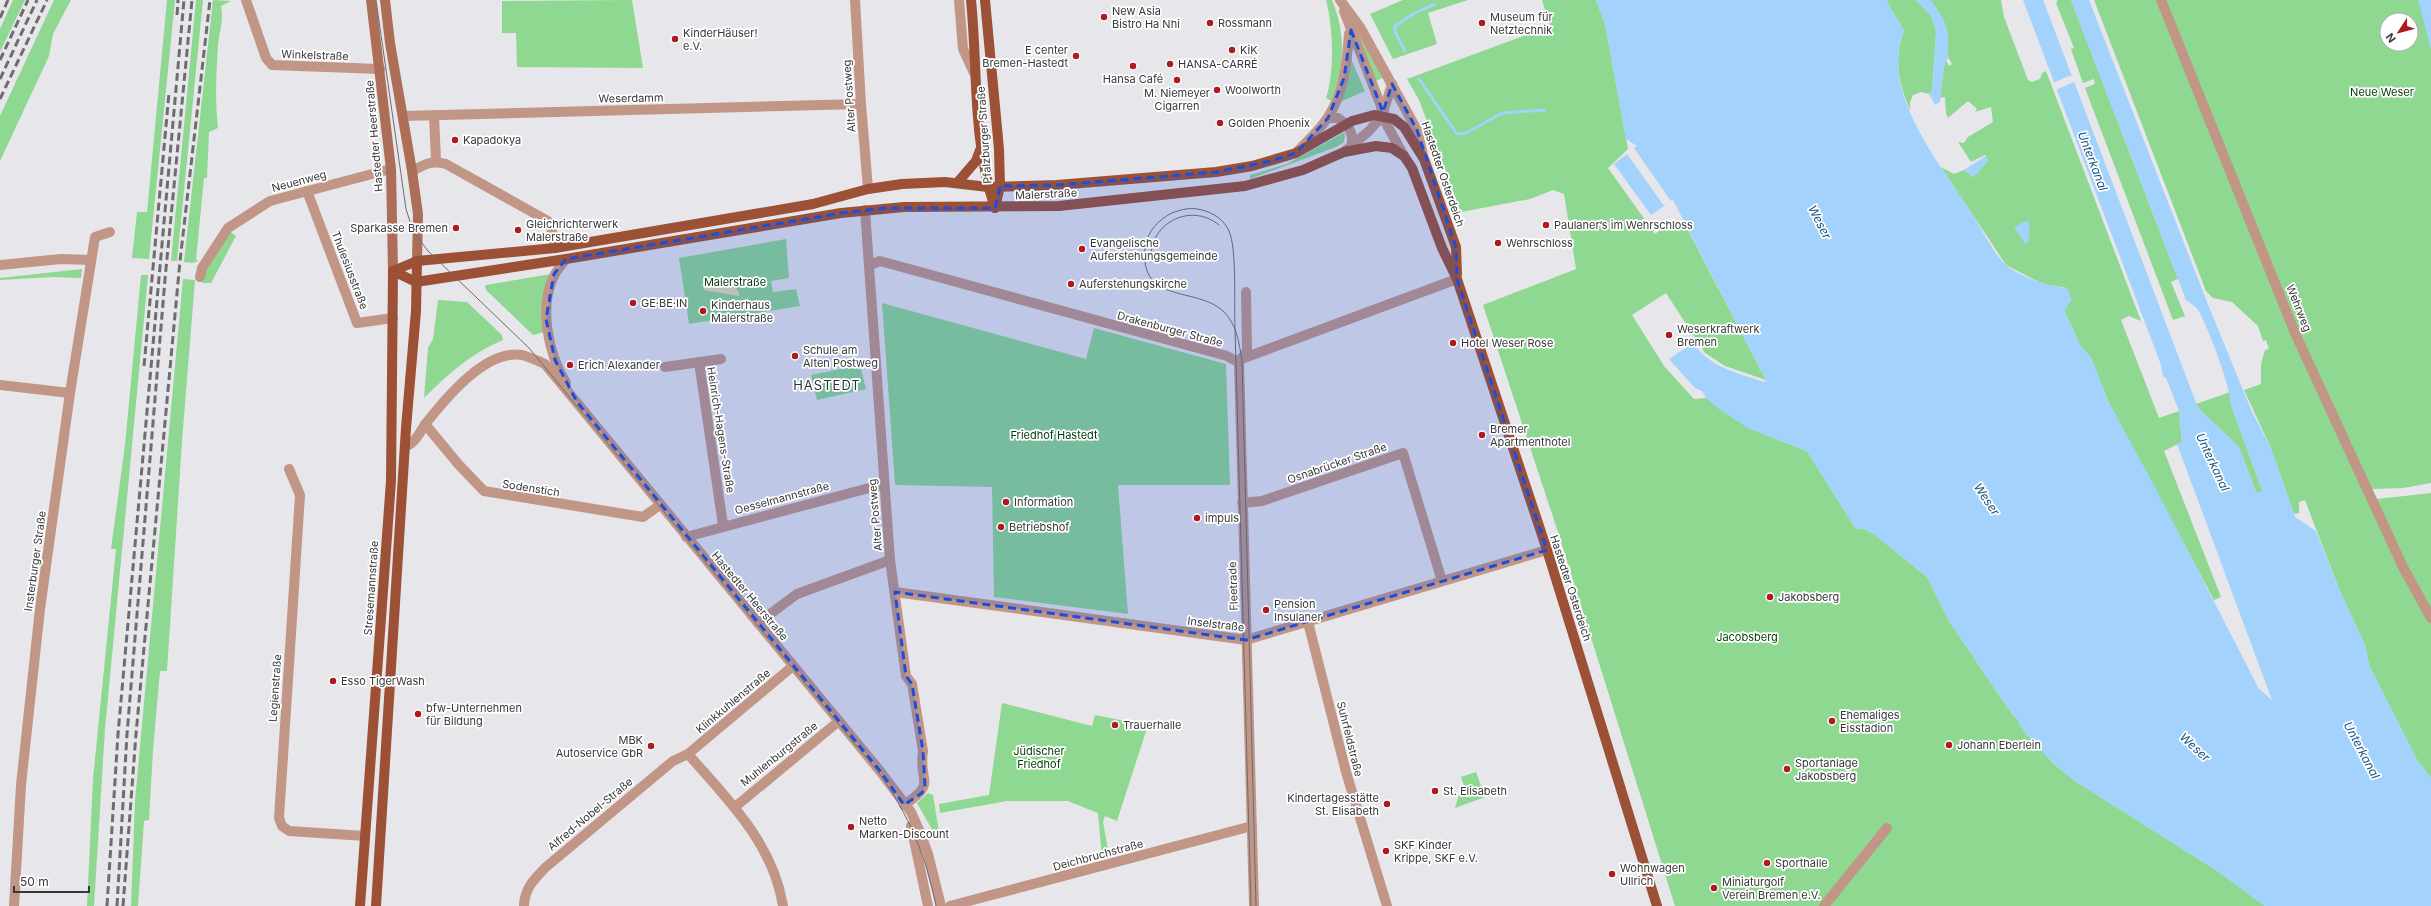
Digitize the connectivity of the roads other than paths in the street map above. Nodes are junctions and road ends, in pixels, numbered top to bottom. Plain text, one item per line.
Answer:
1 (246, 0) edge
2 (371, 0) edge
3 (385, 0) edge
4 (855, 0) edge
5 (959, 0) edge
6 (971, 0) edge
7 (985, 0) edge
8 (1340, 0) edge
9 (2161, 0) edge
10 (1351, 30) junction
11 (380, 69) junction
12 (974, 73) junction
13 (1392, 84) junction
14 (861, 104) junction
15 (434, 115) junction
16 (403, 116) junction
17 (1382, 116) junction
18 (1328, 118) junction
19 (1346, 124) junction
20 (1352, 143) junction
21 (980, 150) junction
22 (1296, 152) junction
23 (1344, 152) junction
24 (1404, 156) junction
25 (1424, 159) junction
26 (436, 161) junction
27 (391, 169) junction
28 (412, 171) junction
29 (958, 183) junction
30 (1000, 186) junction
31 (988, 187) junction
32 (868, 189) junction
33 (307, 191) junction
34 (995, 208) junction
35 (865, 210) junction
36 (110, 232) dead end
37 (555, 248) junction
38 (566, 259) junction
39 (91, 260) junction
40 (417, 261) junction
41 (870, 264) junction
42 (0, 265) edge
43 (393, 271) junction
44 (200, 277) dead end
45 (1457, 279) junction
46 (416, 282) junction
47 (1246, 292) dead end
48 (393, 318) junction
49 (721, 359) dead end
50 (699, 362) junction
51 (1238, 362) junction
52 (664, 367) dead end
53 (0, 384) edge
54 (70, 393) junction
55 (577, 402) junction
56 (425, 424) junction
57 (405, 447) junction
58 (289, 469) dead end
59 (884, 484) junction
60 (1242, 503) junction
61 (660, 504) junction
62 (724, 525) junction
63 (686, 537) junction
64 (1547, 550) junction
65 (890, 560) junction
66 (1442, 581) junction
67 (895, 592) junction
68 (2431, 618) edge
69 (1308, 622) junction
70 (758, 623) junction
71 (1246, 640) junction
72 (793, 666) junction
73 (839, 721) junction
74 (688, 754) junction
75 (904, 805) junction
76 (735, 806) junction
77 (1252, 826) junction
78 (1887, 828) dead end
79 (365, 836) junction
80 (14, 906) edge
81 (360, 906) edge
82 (376, 906) edge
83 (524, 906) edge
84 (783, 906) edge
85 (928, 906) edge
86 (941, 906) edge
87 (950, 906) edge
88 (1254, 906) edge
89 (1387, 906) edge
90 (1657, 906) edge
91 (1824, 906) edge

1 - 11 street, Winkelstraße
2 - 11 main road, Hastedter Heerstraße
3 - 16 main road
4 - 14 street, Alter Postweg
5 - 12 street, Pfalzburger Straße
6 - 12 main road, Pfalzburger Straße
7 - 30 main road, Pfalzburger Straße
8 - 10 street, Hastedter Osterdeich
8 - 13 street, Hastedter Osterdeich
9 - 68 street, Wehrweg
10 - 17 street, Hastedter Osterdeich
10 - 18 street, Malerstraße
11 - 27 main road, Hastedter Heerstraße
12 - 21 main road, Pfalzburger Straße
13 - 17 street, Malerstraße
13 - 25 street, Hastedter Osterdeich
14 - 15 street, Weserdamm
14 - 32 street, Alter Postweg
15 - 16 street, Weserdamm
15 - 26 street
16 - 28 main road
17 - 19 main road, Malerstraße
17 - 20 street, Malerstraße
17 - 24 street, Hastedter Osterdeich
17 - 25 main road, Malerstraße
18 - 19 street
18 - 22 street, Malerstraße
19 - 20 street
19 - 22 main road, Malerstraße
20 - 23 street, Malerstraße
21 - 29 main road, Pfalzburger Straße
21 - 31 main road, Pfalzburger Straße
22 - 30 main road, Malerstraße
23 - 24 main road, Malerstraße
23 - 34 main road, Malerstraße
24 - 45 main road, Hastedter Osterdeich
25 - 45 main road, Hastedter Osterdeich
26 - 28 street
26 - 37 street
27 - 33 street, Neuenweg
27 - 43 main road, Hastedter Heerstraße
28 - 40 main road
29 - 31 main road, Malerstraße
29 - 32 main road, Malerstraße
30 - 31 main road, Malerstraße
30 - 34 main road, Pfalzburger Straße
31 - 34 main road, Pfalzburger Straße
32 - 37 main road, Malerstraße
33 - 44 street, Neuenweg
33 - 48 street, Thulesiusstraße
34 - 35 main road, Malerstraße
35 - 38 main road, Malerstraße
35 - 41 street, Alter Postweg
36 - 39 street, Insterburger Straße
37 - 40 main road, Malerstraße
38 - 46 main road, Malerstraße
38 - 55 street, Hastedter Heerstraße
39 - 42 street
39 - 54 street, Insterburger Straße
40 - 43 main road, Malerstraße
40 - 46 main road
41 - 51 street, Drakenburger Straße
41 - 59 street, Alter Postweg
43 - 46 main road
43 - 48 main road, Stresemannstraße
45 - 51 street
45 - 64 main road, Hastedter Osterdeich
46 - 57 main road
47 - 51 street, Fleetrade
48 - 79 main road, Stresemannstraße
49 - 50 street, Heinrich-Hagens-Straße
50 - 52 street, Heinrich-Hagens-Straße
50 - 62 street, Heinrich-Hagens-Straße
51 - 60 street, Fleetrade
53 - 54 street
54 - 80 street, Insterburger Straße
55 - 56 street, Hastedter Heerstraße
55 - 61 street, Hastedter Heerstraße
56 - 57 street
56 - 61 street, Sodenstich
57 - 82 main road
58 - 79 street, Legienstraße
59 - 62 street, Oesselmannstraße
59 - 65 street, Alter Postweg
60 - 66 street, Osnabrücker Straße
60 - 71 street, Fleetrade
61 - 63 street, Hastedter Heerstraße
62 - 63 street, Oesselmannstraße
63 - 70 street, Hastedter Heerstraße
64 - 66 street, Inselstraße
64 - 90 main road, Hastedter Osterdeich
65 - 67 street, Alter Postweg
65 - 70 street
66 - 69 street, Inselstraße
67 - 71 street, Inselstraße
67 - 75 street, Alter Postweg
69 - 71 street, Inselstraße
69 - 89 street, Suhrfeldstraße
70 - 72 street, Hastedter Heerstraße
71 - 77 street, Fleetrade
72 - 73 street, Hastedter Heerstraße
72 - 74 street, Klinkkuhlenstraße
73 - 75 street, Hastedter Heerstraße
73 - 76 street, Muhlenburgstraße
74 - 76 street
74 - 83 street, Alfred-Nobel-Straße
75 - 85 street, Hastedter Heerstraße
75 - 86 street, Hastedter Heerstraße
76 - 84 street
77 - 87 street, Deichbruchstraße
77 - 88 street, Fleetrade
78 - 91 street
79 - 81 main road, Stresemannstraße

